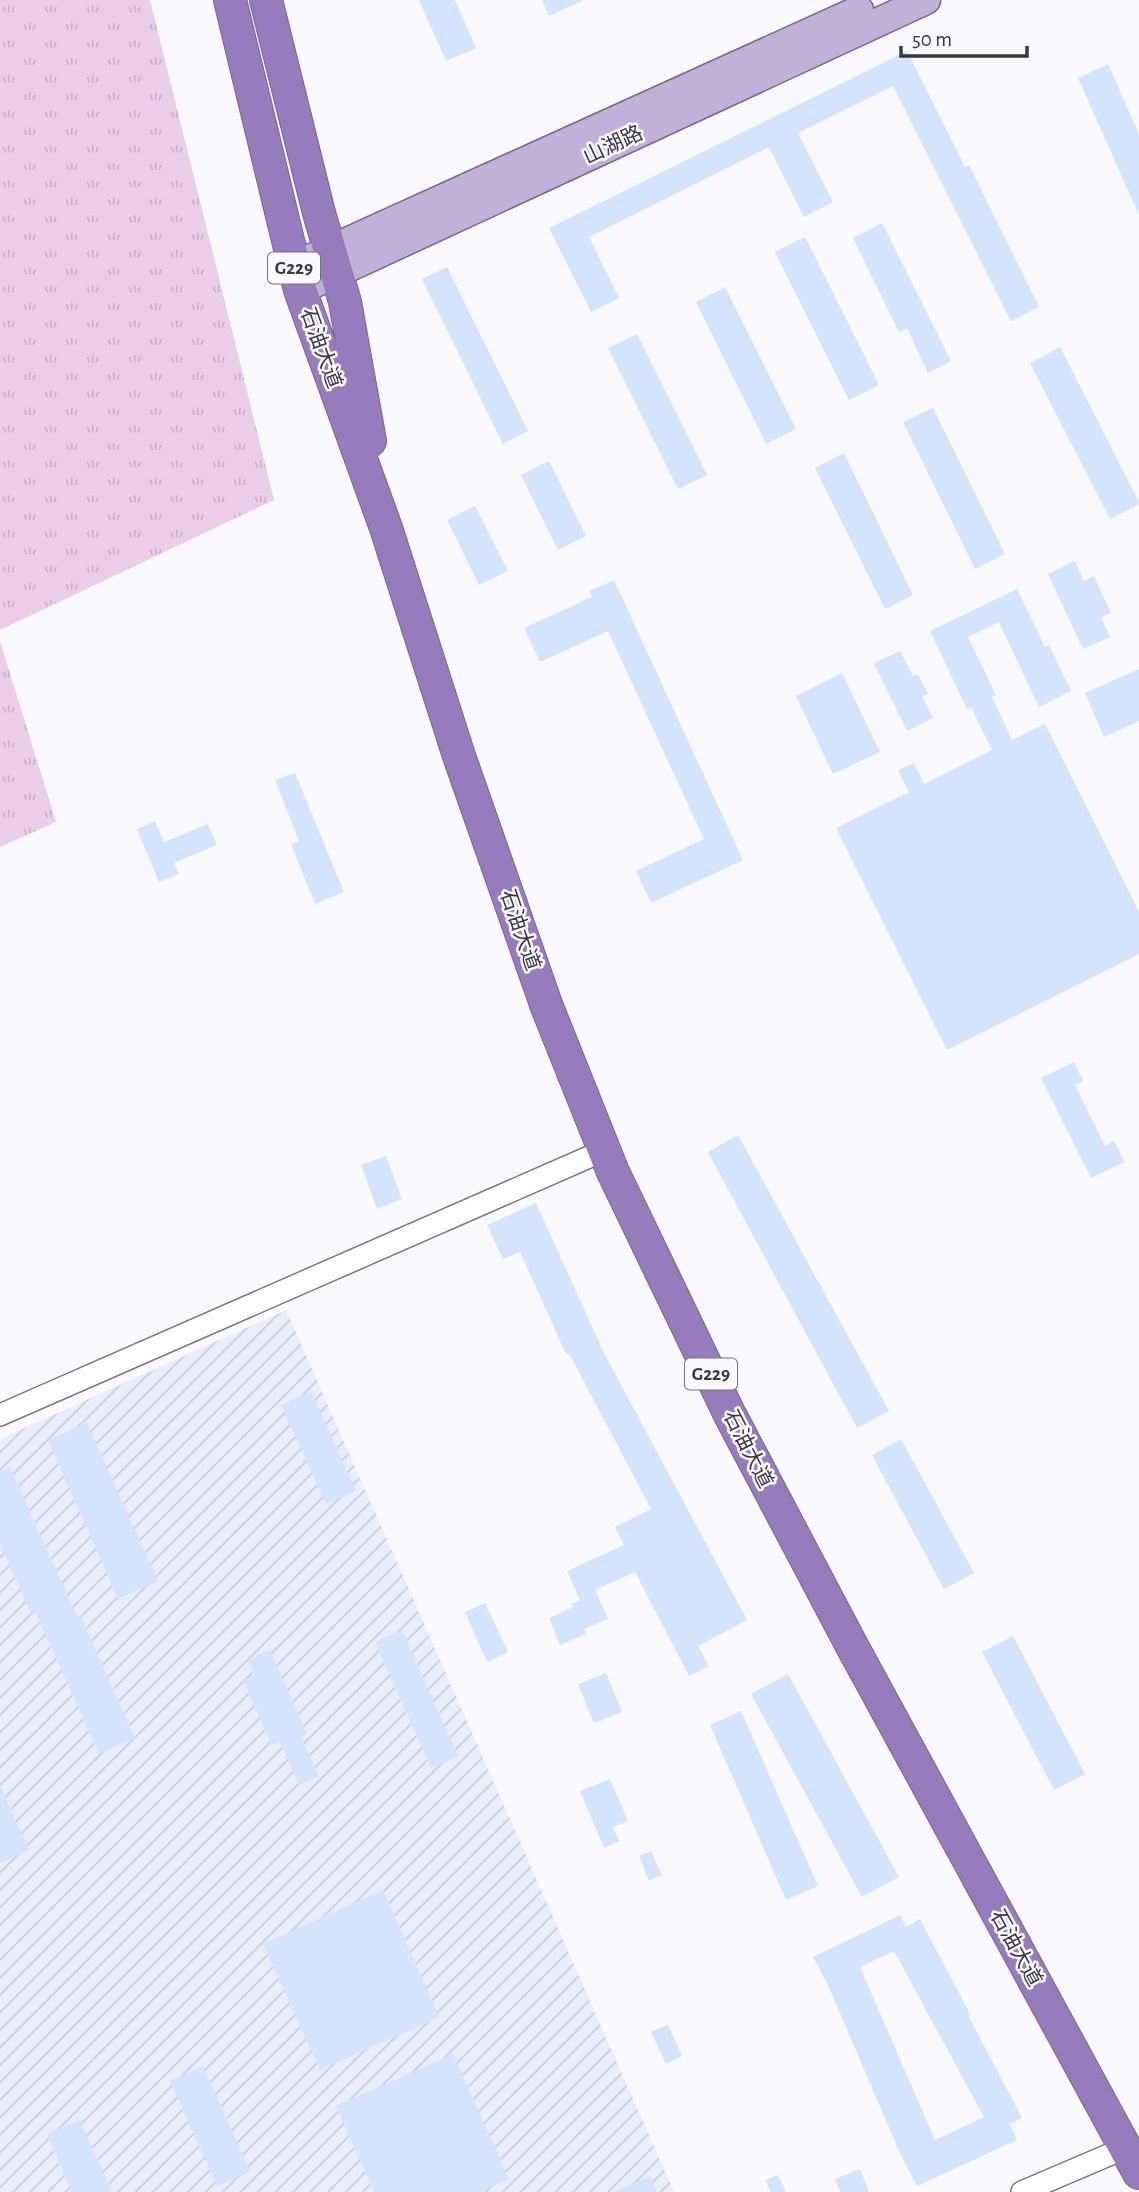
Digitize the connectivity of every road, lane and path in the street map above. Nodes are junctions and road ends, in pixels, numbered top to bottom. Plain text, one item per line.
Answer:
1 (230, 0) edge
2 (266, 0) edge
3 (881, 0) edge
4 (926, 0) edge
5 (332, 261) junction
6 (297, 278) junction
7 (386, 528) junction
8 (605, 1150) junction
9 (0, 1415) edge
10 (1132, 2160) edge
11 (1022, 2192) edge

1 - 6 highway, 石油大道 / G229
2 - 5 highway, 石油大道 / G229
3 - 5 main road, 山湖路
4 - 5 main road, 山湖路
5 - 6 main road, 山湖路
5 - 7 highway, 石油大道 / G229
6 - 7 highway, 石油大道 / G229
7 - 8 highway, 石油大道 / G229
8 - 9 street
8 - 10 highway, 石油大道 / G229
10 - 11 street

